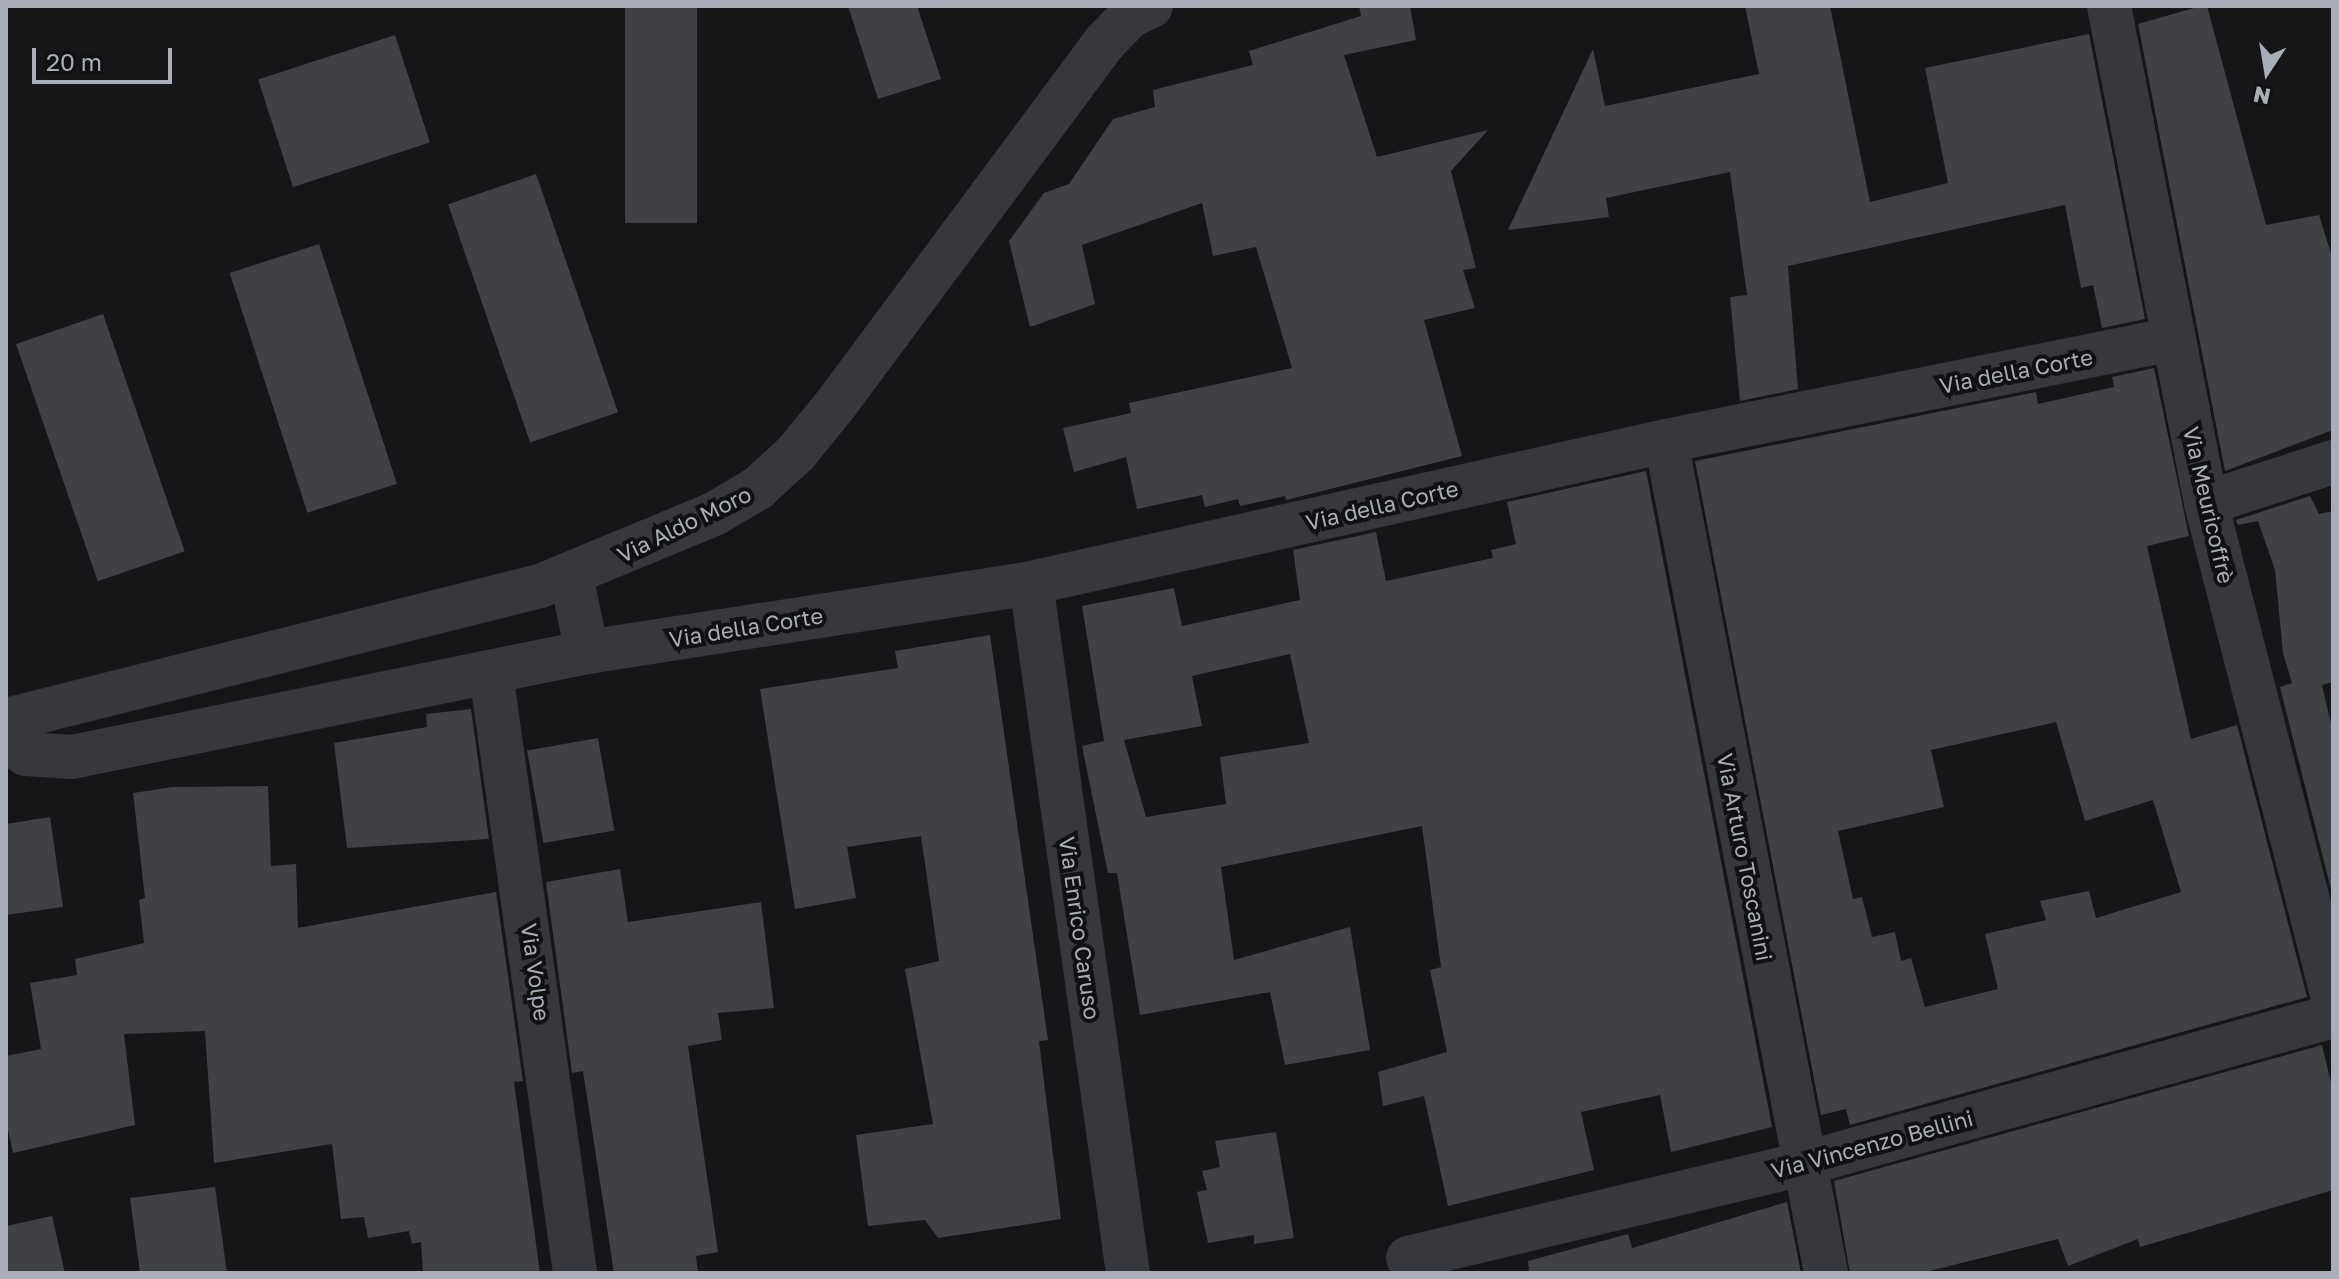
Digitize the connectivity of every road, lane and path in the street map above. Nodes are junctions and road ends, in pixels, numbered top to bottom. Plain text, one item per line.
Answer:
1 (1151, 6) edge
2 (2109, 6) edge
3 (2173, 339) junction
4 (1666, 441) junction
5 (2333, 462) edge
6 (2206, 503) junction
7 (571, 576) junction
8 (1031, 583) junction
9 (587, 652) junction
10 (491, 673) junction
11 (6, 720) edge
12 (6, 740) edge
13 (2333, 998) edge
14 (2333, 1016) edge
15 (1803, 1164) junction
16 (1408, 1258) dead end
17 (575, 1273) edge
18 (1128, 1273) edge
19 (1826, 1273) edge

1 - 7 street, Via Aldo Moro
2 - 3 street, Via Meuricoffrè
3 - 4 street, Via della Corte
3 - 6 street, Via Meuricoffrè
4 - 8 street, Via della Corte
4 - 15 street, Via Arturo Toscanini
5 - 6 street
6 - 13 street, Via Meuricoffrè
7 - 9 street
7 - 11 street, Via Aldo Moro
8 - 9 street, Via della Corte
8 - 18 street, Via Enrico Caruso
9 - 10 street, Via della Corte
10 - 12 street, Via della Corte
10 - 17 street, Via Volpe
14 - 15 street, Via Vincenzo Bellini
15 - 16 street, Via Vincenzo Bellini
15 - 19 street, Via Arturo Toscanini

